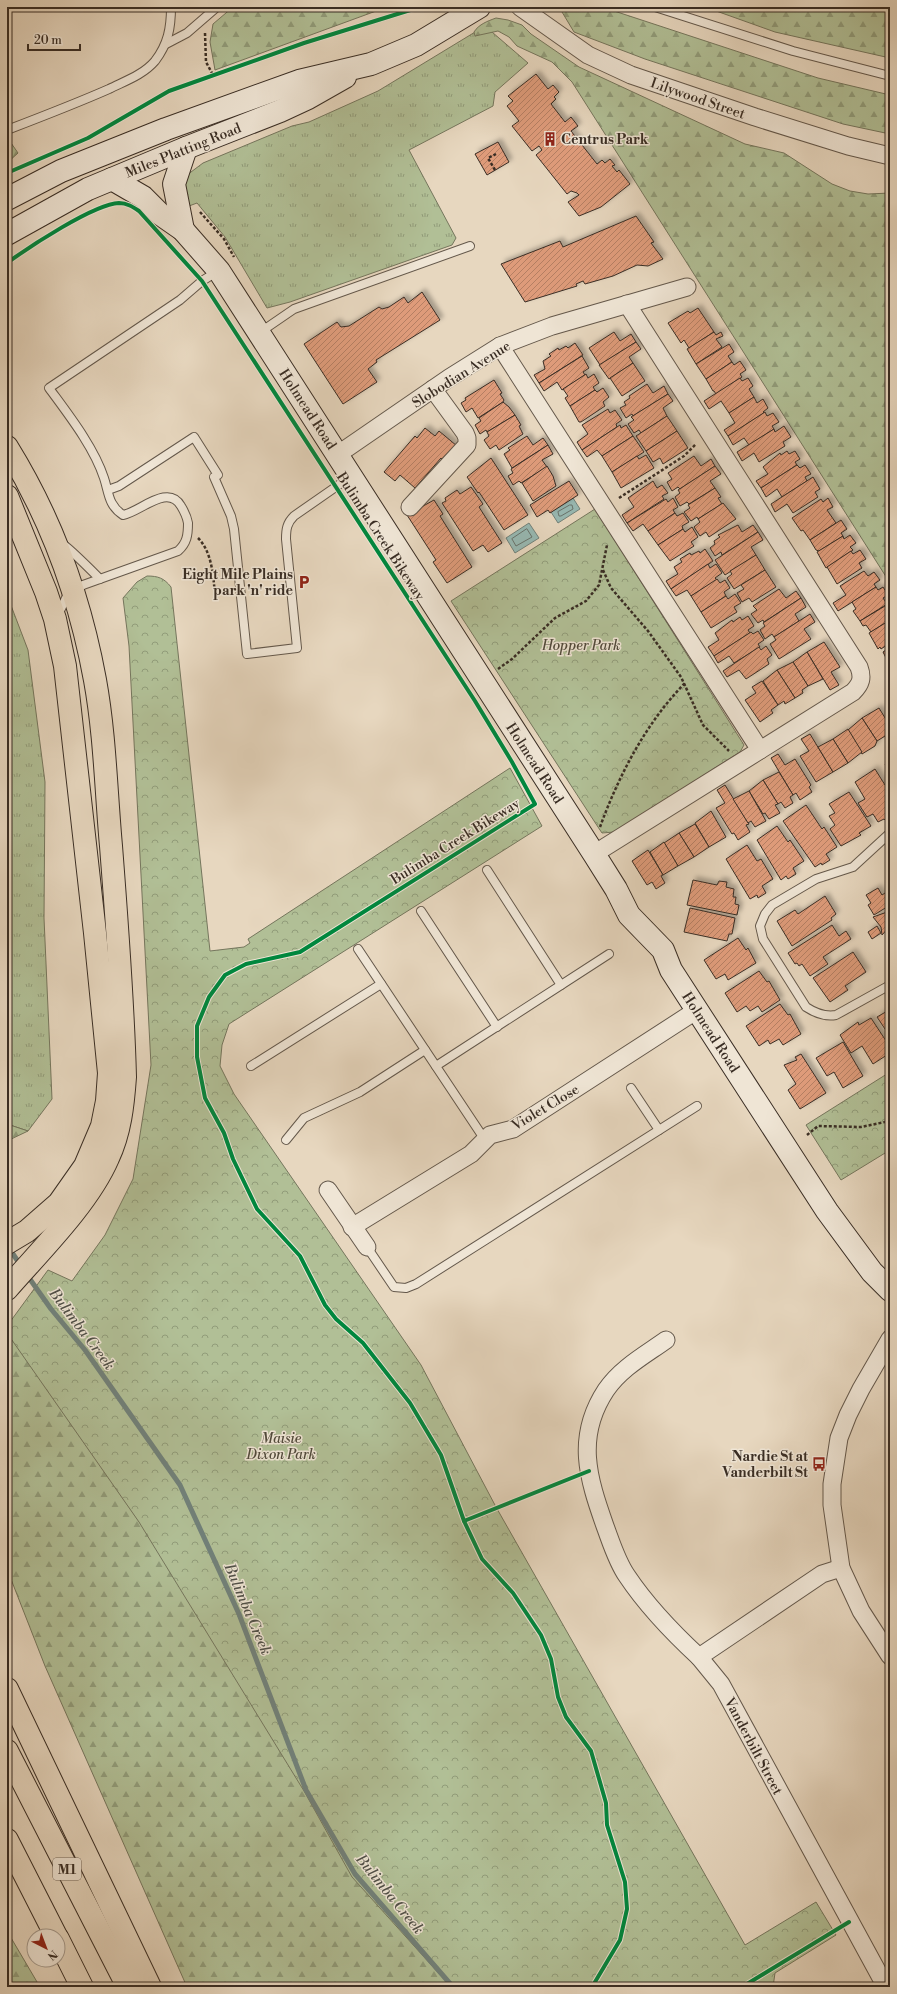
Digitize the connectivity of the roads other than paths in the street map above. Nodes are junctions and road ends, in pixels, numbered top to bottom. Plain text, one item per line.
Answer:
1 (171, 7) edge
2 (217, 7) edge
3 (479, 7) edge
4 (520, 7) edge
5 (655, 7) edge
6 (166, 44) junction
7 (360, 68) junction
8 (890, 76) edge
9 (7, 130) edge
10 (186, 148) junction
11 (890, 156) edge
12 (112, 179) junction
13 (7, 199) edge
14 (183, 230) junction
15 (7, 234) edge
16 (470, 246) dead end
17 (219, 271) junction
18 (687, 287) dead end
19 (627, 304) junction
20 (259, 333) junction
21 (500, 346) junction
22 (433, 389) junction
23 (7, 447) edge
24 (337, 455) junction
25 (351, 477) junction
26 (108, 490) junction
27 (7, 496) edge
28 (410, 508) dead end
29 (55, 541) junction
30 (100, 579) junction
31 (73, 592) junction
32 (56, 619) junction
33 (760, 750) junction
34 (890, 833) edge
35 (596, 844) junction
36 (487, 870) dead end
37 (421, 911) dead end
38 (358, 949) dead end
39 (609, 954) dead end
40 (382, 984) junction
41 (561, 985) junction
42 (890, 985) edge
43 (697, 1010) junction
44 (497, 1027) junction
45 (425, 1050) junction
46 (251, 1066) dead end
47 (436, 1066) junction
48 (630, 1088) dead end
49 (697, 1106) dead end
50 (659, 1130) junction
51 (286, 1140) dead end
52 (485, 1140) junction
53 (328, 1190) dead end
54 (352, 1227) junction
55 (7, 1243) edge
56 (367, 1247) joint
57 (7, 1289) edge
58 (890, 1290) edge
59 (890, 1339) edge
60 (666, 1340) dead end
61 (842, 1568) junction
62 (890, 1656) edge
63 (699, 1658) junction
64 (7, 1689) edge
65 (7, 1751) edge
66 (7, 1840) edge
67 (52, 1928) edge
68 (66, 1955) edge
69 (82, 1987) edge
70 (128, 1987) edge
71 (150, 1987) edge
72 (886, 1987) edge

1 - 6 lane
2 - 6 lane
3 - 7 street, Miles Platting Road
4 - 11 street, Lilywood Street
5 - 8 lane
6 - 9 lane
7 - 10 street, Miles Platting Road
7 - 13 street, Miles Platting Road
10 - 12 street, Miles Platting Road
10 - 14 street
12 - 14 street, Holmead Road
12 - 15 street, Miles Platting Road
14 - 17 street, Holmead Road
16 - 20 lane
17 - 20 street, Holmead Road
17 - 26 lane
18 - 19 street, Slobodian Avenue
19 - 21 street, Slobodian Avenue
19 - 33 street
20 - 24 street, Holmead Road
21 - 22 street, Slobodian Avenue
21 - 33 street
22 - 24 street, Slobodian Avenue
22 - 28 street
23 - 29 highway
24 - 25 street, Holmead Road
25 - 26 lane
25 - 35 street, Holmead Road
26 - 30 lane
27 - 32 highway
29 - 30 lane
29 - 31 highway
30 - 31 lane
31 - 32 lane
31 - 57 highway
32 - 55 highway
33 - 35 street
34 - 42 lane
35 - 43 street, Holmead Road
36 - 41 lane
37 - 44 lane
38 - 40 lane
39 - 41 lane
40 - 45 lane
40 - 46 lane
41 - 44 lane
43 - 52 street, Violet Close
43 - 58 street, Holmead Road
44 - 47 lane
45 - 47 lane
45 - 51 lane
47 - 52 lane
48 - 50 lane
49 - 50 lane
50 - 56 lane
52 - 54 street, Violet Close
53 - 54 street
54 - 56 street
59 - 61 street
60 - 63 street, Vanderbilt Street
61 - 62 street
61 - 63 street
63 - 72 street, Vanderbilt Street
64 - 71 highway
65 - 70 highway, M1
66 - 67 highway
68 - 69 highway

